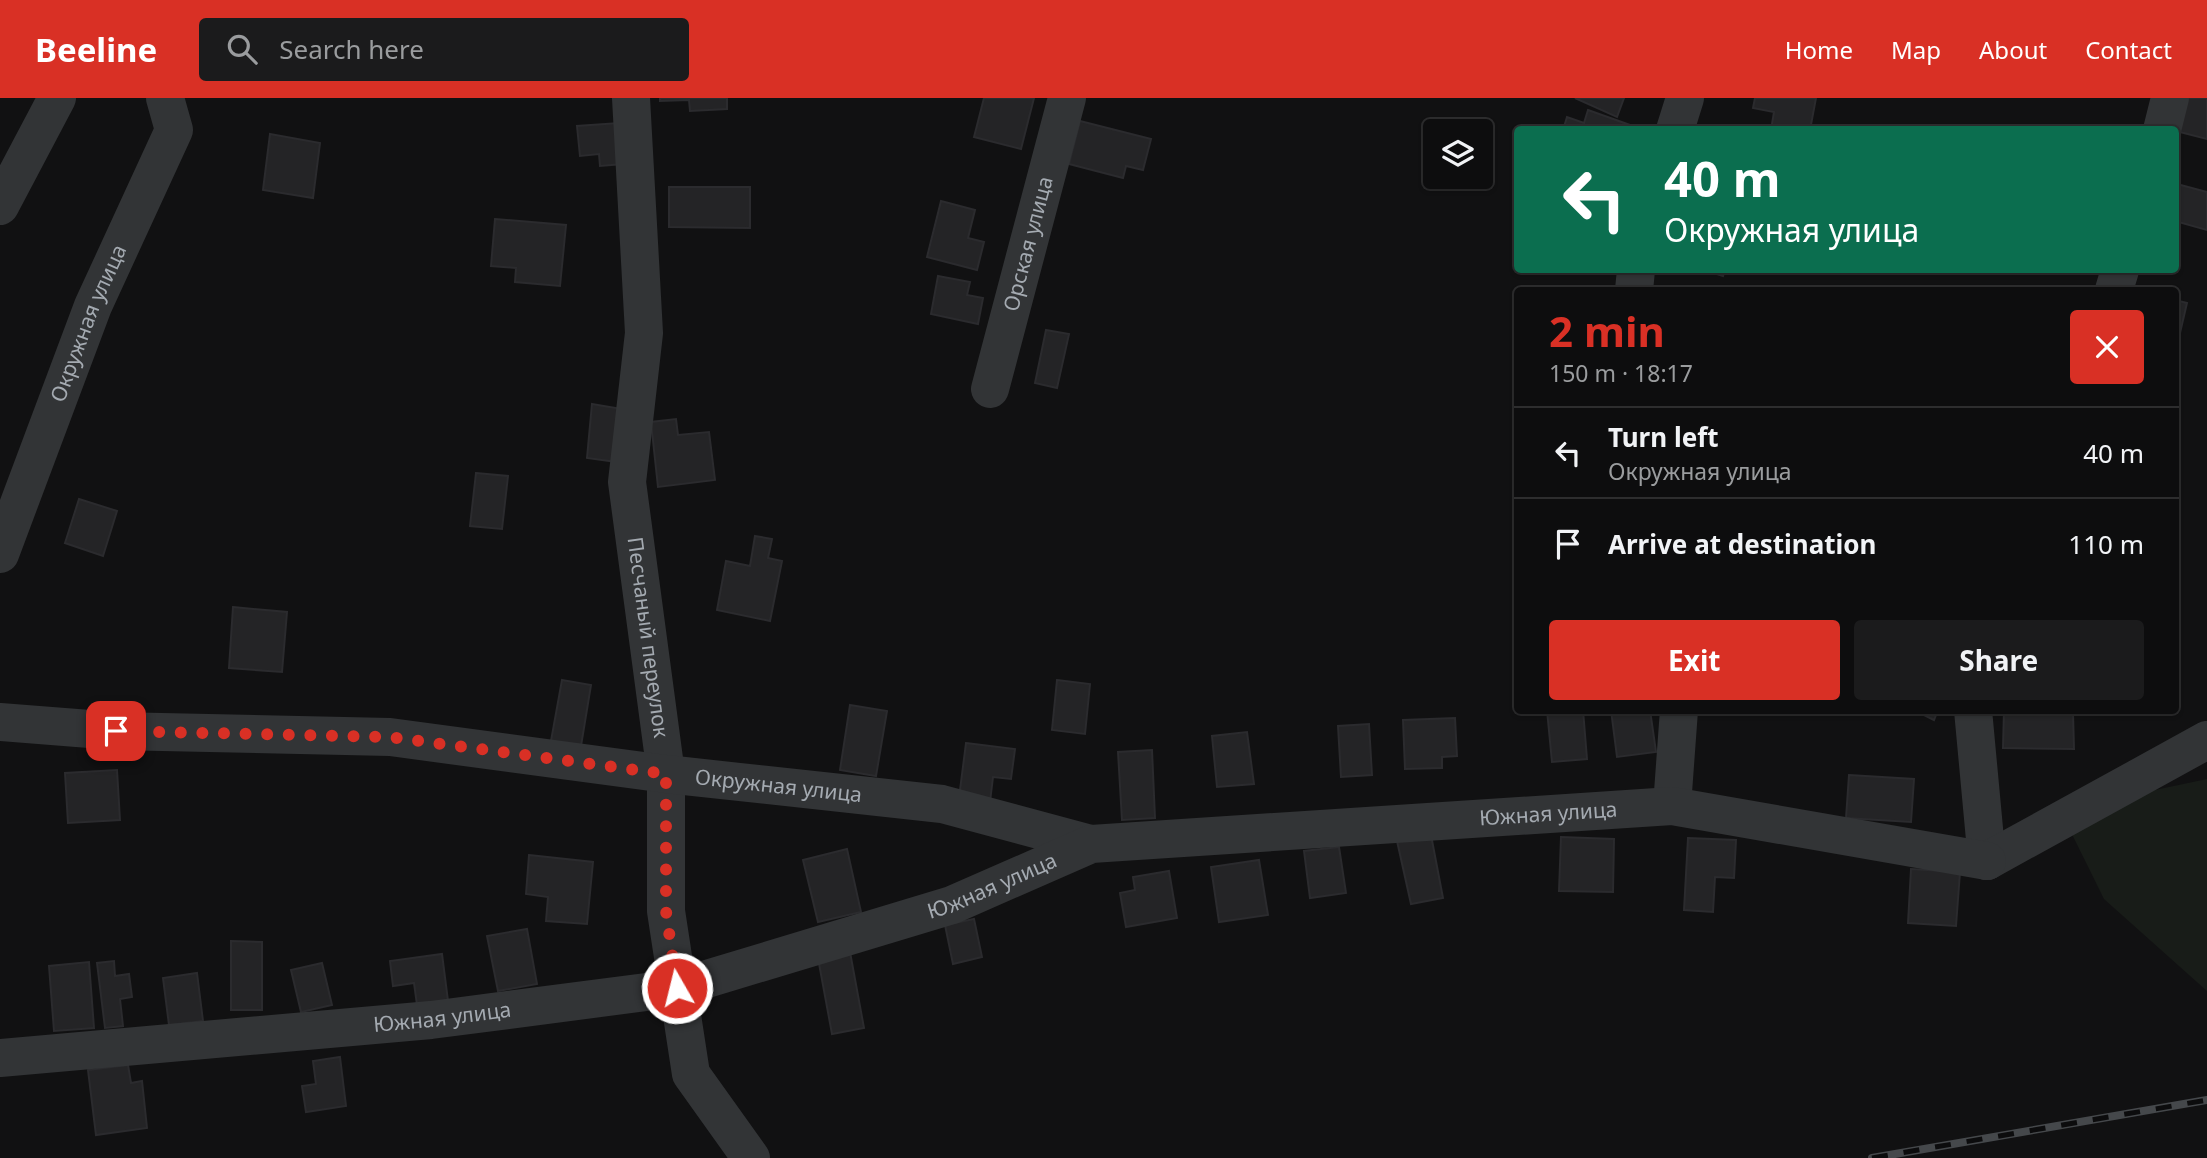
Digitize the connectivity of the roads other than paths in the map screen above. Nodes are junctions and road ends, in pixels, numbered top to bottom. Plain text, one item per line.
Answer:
1 (57, 98) edge
2 (165, 98) edge
3 (631, 98) edge
4 (1068, 98) edge
5 (1685, 98) edge
6 (2170, 98) edge
7 (1676, 126) edge
8 (2163, 126) edge
9 (0, 206) edge
10 (990, 389) dead end
11 (0, 554) edge
12 (1679, 714) edge
13 (1973, 714) edge
14 (0, 722) edge
15 (2207, 740) edge
16 (666, 774) junction
17 (1672, 806) junction
18 (1091, 844) junction
19 (1987, 861) junction
20 (677, 988) junction
21 (0, 1058) edge
22 (751, 1158) edge

1 - 9 street
2 - 11 street, Окружная улица
3 - 16 street, Песчаный переулок
4 - 10 street, Орская улица
5 - 7 street
6 - 8 street
12 - 17 street
13 - 19 street
14 - 16 street, Окружная улица
15 - 19 street
16 - 18 street, Окружная улица
16 - 20 street, Песчаный переулок
17 - 18 street, Южная улица
17 - 19 street, Южная улица
18 - 20 street, Южная улица
20 - 21 street, Южная улица
20 - 22 street, Песчаный переулок

